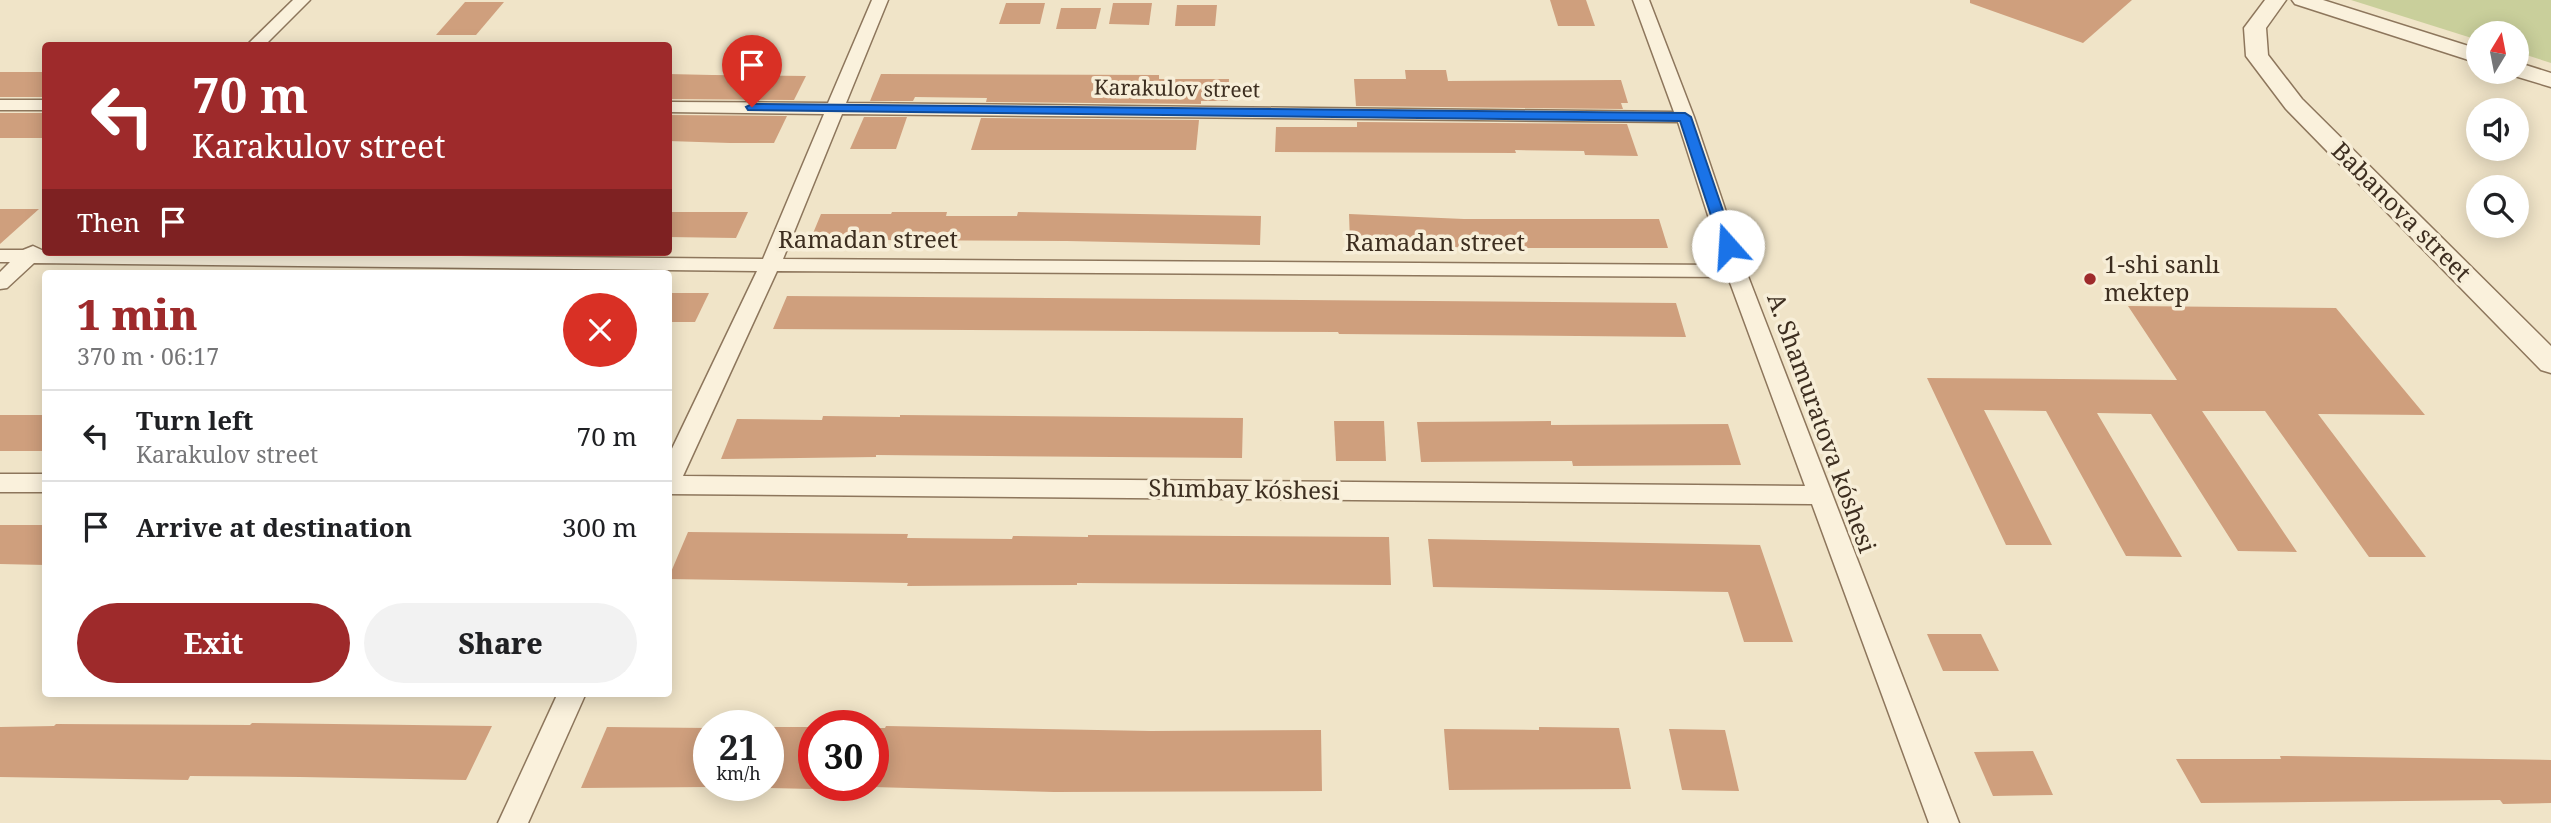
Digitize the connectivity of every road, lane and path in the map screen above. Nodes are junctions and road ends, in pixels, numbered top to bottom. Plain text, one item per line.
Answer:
1 (302, 0) edge
2 (880, 0) edge
3 (1641, 0) edge
4 (2276, 0) edge
5 (2302, 0) edge
6 (258, 42) edge
7 (2466, 52) edge
8 (2529, 73) edge
9 (2551, 80) edge
10 (0, 105) edge
11 (42, 105) edge
12 (672, 107) edge
13 (836, 108) junction
14 (1685, 117) junction
15 (42, 245) edge
16 (0, 256) edge
17 (29, 256) junction
18 (770, 265) junction
19 (1736, 271) junction
20 (0, 283) edge
21 (2551, 363) edge
22 (672, 475) edge
23 (0, 482) edge
24 (42, 483) edge
25 (672, 484) edge
26 (1819, 495) junction
27 (570, 697) edge
28 (513, 823) edge
29 (1944, 823) edge

1 - 6 street
2 - 13 street
3 - 14 street, A. Shamuratova kóshesi
4 - 21 street, Babanova street
5 - 7 street
8 - 9 street
10 - 11 street
12 - 13 street, Karakulov street
13 - 14 street, Karakulov street
13 - 18 street
14 - 19 street, A. Shamuratova kóshesi
15 - 17 street
16 - 17 street, Ramadan street
17 - 18 street, Ramadan street
17 - 20 street
18 - 19 street, Ramadan street
18 - 22 street
19 - 26 street, A. Shamuratova kóshesi
23 - 24 street
25 - 26 street, Shımbay kóshesi
26 - 29 street, A. Shamuratova kóshesi
27 - 28 street

